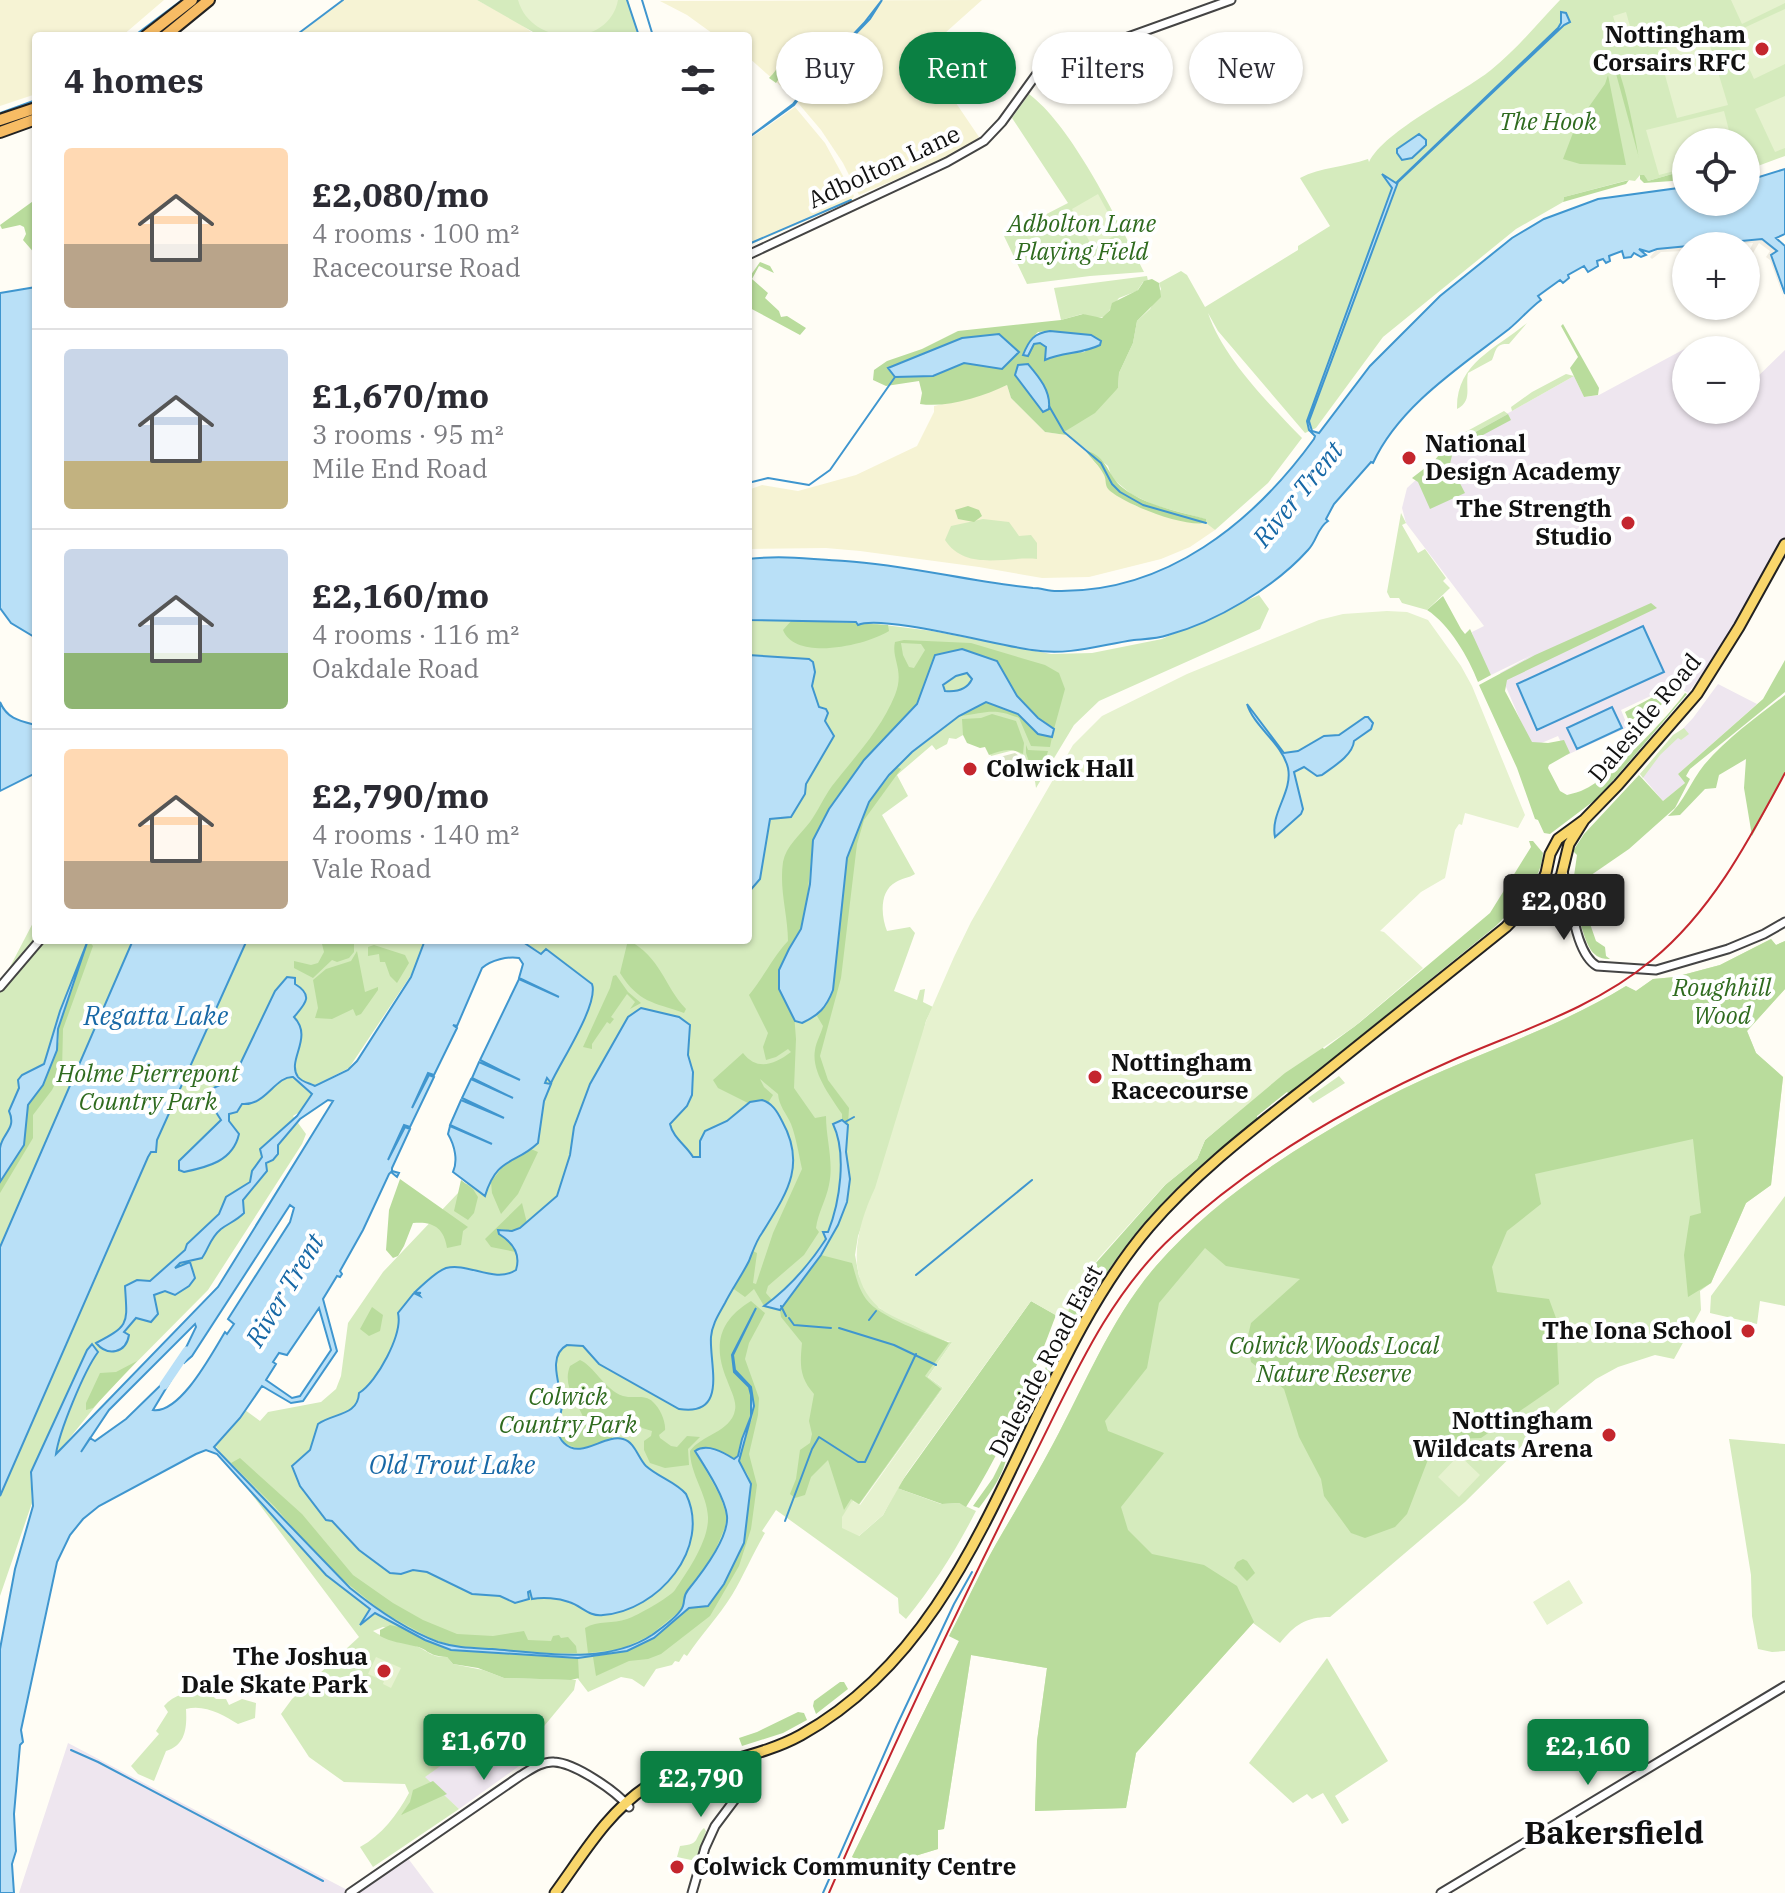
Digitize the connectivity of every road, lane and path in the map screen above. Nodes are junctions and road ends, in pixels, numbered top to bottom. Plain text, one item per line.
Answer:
1 (192, 0) edge
2 (209, 0) edge
3 (1231, 0) edge
4 (151, 32) edge
5 (170, 32) edge
6 (32, 109) edge
7 (0, 120) edge
8 (32, 120) edge
9 (0, 132) edge
10 (752, 254) edge
11 (1785, 544) edge
12 (1783, 554) edge
13 (1584, 820) junction
14 (1549, 857) junction
15 (1563, 860) junction
16 (1563, 872) junction
17 (1546, 873) junction
18 (1553, 882) junction
19 (1536, 896) junction
20 (1571, 906) junction
21 (1785, 922) edge
22 (37, 944) edge
23 (0, 987) edge
24 (1785, 1686) edge
25 (753, 1754) junction
26 (628, 1805) junction
27 (350, 1893) edge
28 (555, 1893) edge
29 (692, 1893) edge
30 (1441, 1893) edge

1 - 4 highway
2 - 5 highway
3 - 10 street, Adbolton Lane
6 - 7 highway
8 - 9 highway
11 - 12 main road, Daleside Road
12 - 13 main road, Daleside Road
13 - 14 main road, Daleside Road
13 - 15 main road, Daleside Road
14 - 15 main road
14 - 17 main road, Daleside Road East
15 - 16 main road
16 - 18 main road, Daleside Road East
16 - 20 street
17 - 18 main road
17 - 19 main road, Daleside Road East
18 - 19 main road, Daleside Road East
18 - 20 street
19 - 25 main road, Daleside Road East
20 - 21 street
22 - 23 street
24 - 30 street
25 - 26 main road, Daleside Road East
25 - 29 street
26 - 27 street
26 - 28 main road, Daleside Road East

